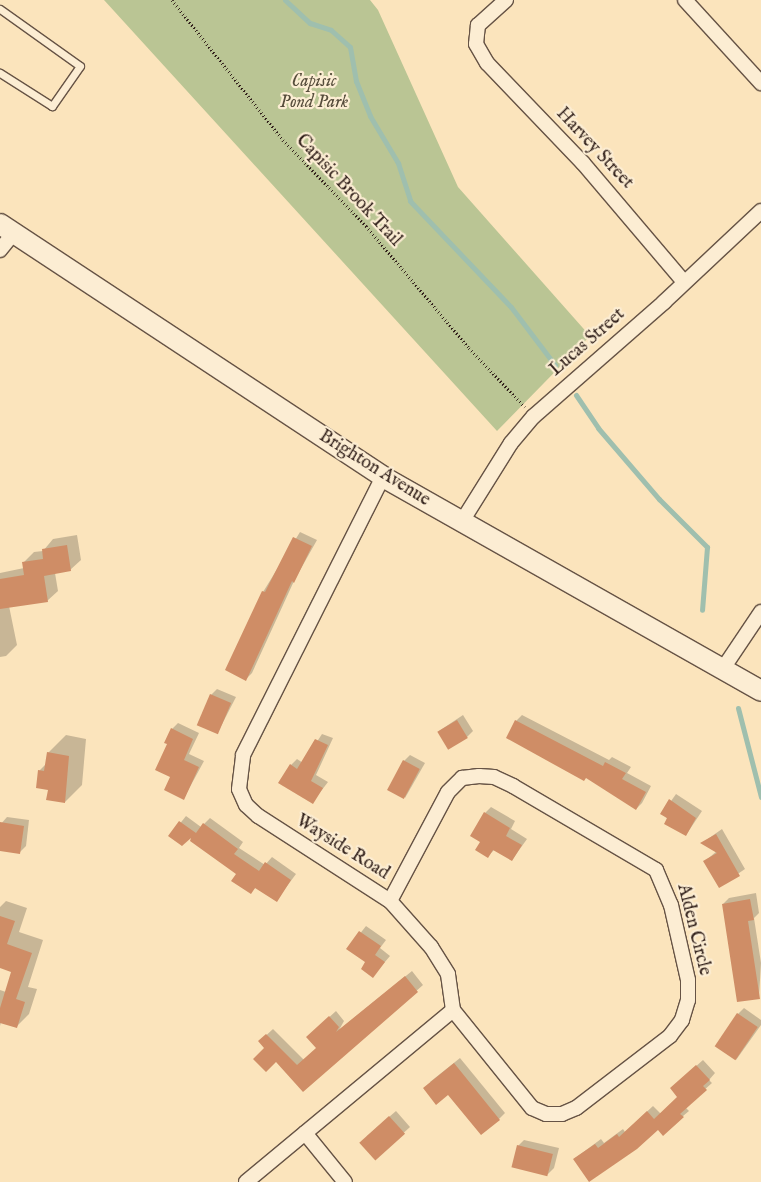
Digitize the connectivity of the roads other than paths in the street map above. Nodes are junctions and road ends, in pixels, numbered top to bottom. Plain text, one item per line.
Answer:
1 (506, 0) edge
2 (685, 0) edge
3 (0, 9) edge
4 (0, 73) edge
5 (761, 83) edge
6 (761, 211) edge
7 (7, 228) edge
8 (0, 250) edge
9 (684, 282) junction
10 (383, 477) junction
11 (461, 523) junction
12 (761, 612) edge
13 (722, 670) junction
14 (761, 691) edge
15 (390, 901) junction
16 (453, 1010) junction
17 (306, 1133) junction
18 (246, 1182) edge
19 (345, 1182) edge

1 - 9 street, Harvey Street
2 - 5 street
3 - 4 lane
6 - 9 street, Lucas Street
7 - 8 street
7 - 10 main road, Brighton Avenue
9 - 11 street, Lucas Street
10 - 11 main road, Brighton Avenue
10 - 15 street, Wayside Road
11 - 13 main road, Brighton Avenue
12 - 13 street
13 - 14 main road, Brighton Avenue
15 - 16 street, Wayside Road
15 - 16 street, Alden Circle
16 - 17 street
17 - 18 street
17 - 19 street

